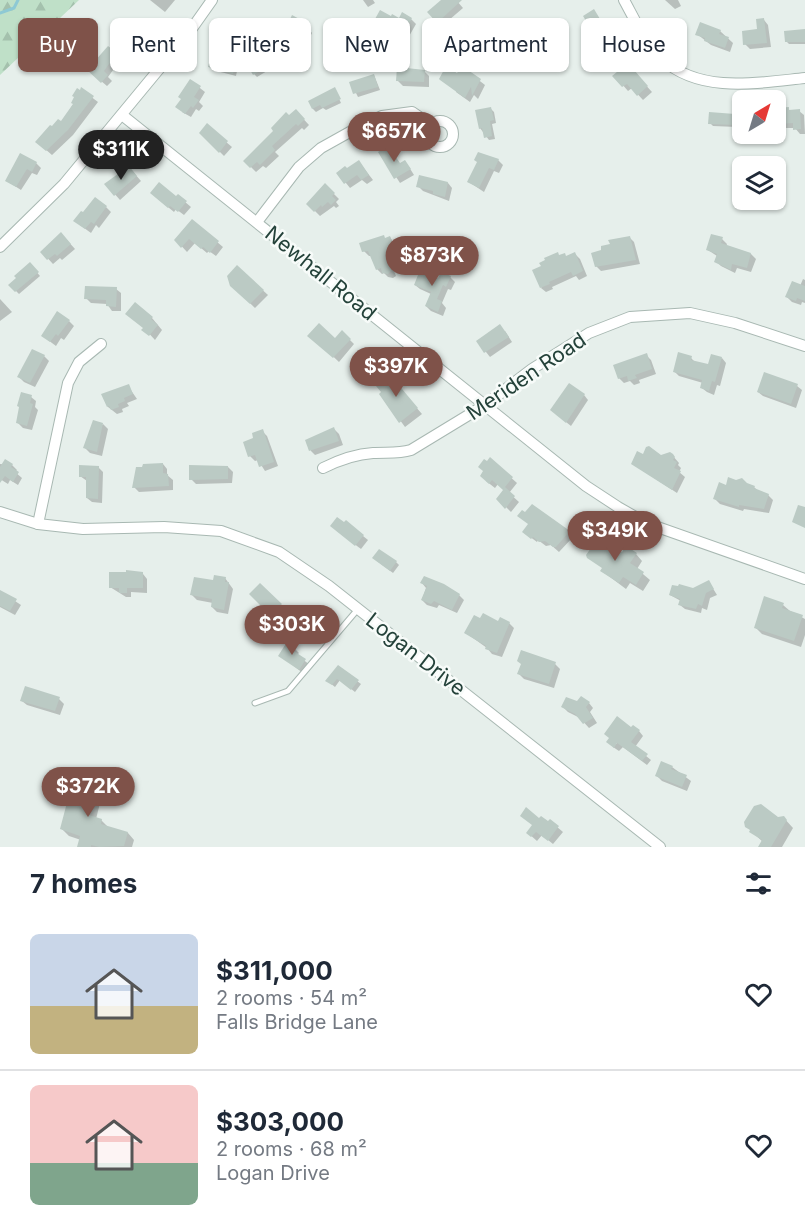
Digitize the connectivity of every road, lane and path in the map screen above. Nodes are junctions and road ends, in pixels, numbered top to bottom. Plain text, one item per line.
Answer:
1 (212, 0) edge
2 (624, 0) edge
3 (805, 78) edge
4 (122, 115) junction
5 (431, 125) dead end
6 (257, 222) junction
7 (0, 247) edge
8 (100, 344) dead end
9 (805, 346) edge
10 (485, 405) junction
11 (323, 468) dead end
12 (0, 512) edge
13 (38, 524) junction
14 (805, 579) edge
15 (358, 608) junction
16 (255, 703) dead end
17 (660, 847) edge

1 - 4 street
2 - 3 street
4 - 6 street, Newhall Road
4 - 7 street
5 - 6 street
6 - 10 street, Newhall Road
8 - 13 street
9 - 10 street, Meriden Road
10 - 11 street, Meriden Road
10 - 14 street, Newhall Road
12 - 13 street, Logan Drive
13 - 15 street, Logan Drive
15 - 16 lane
15 - 17 street, Logan Drive

